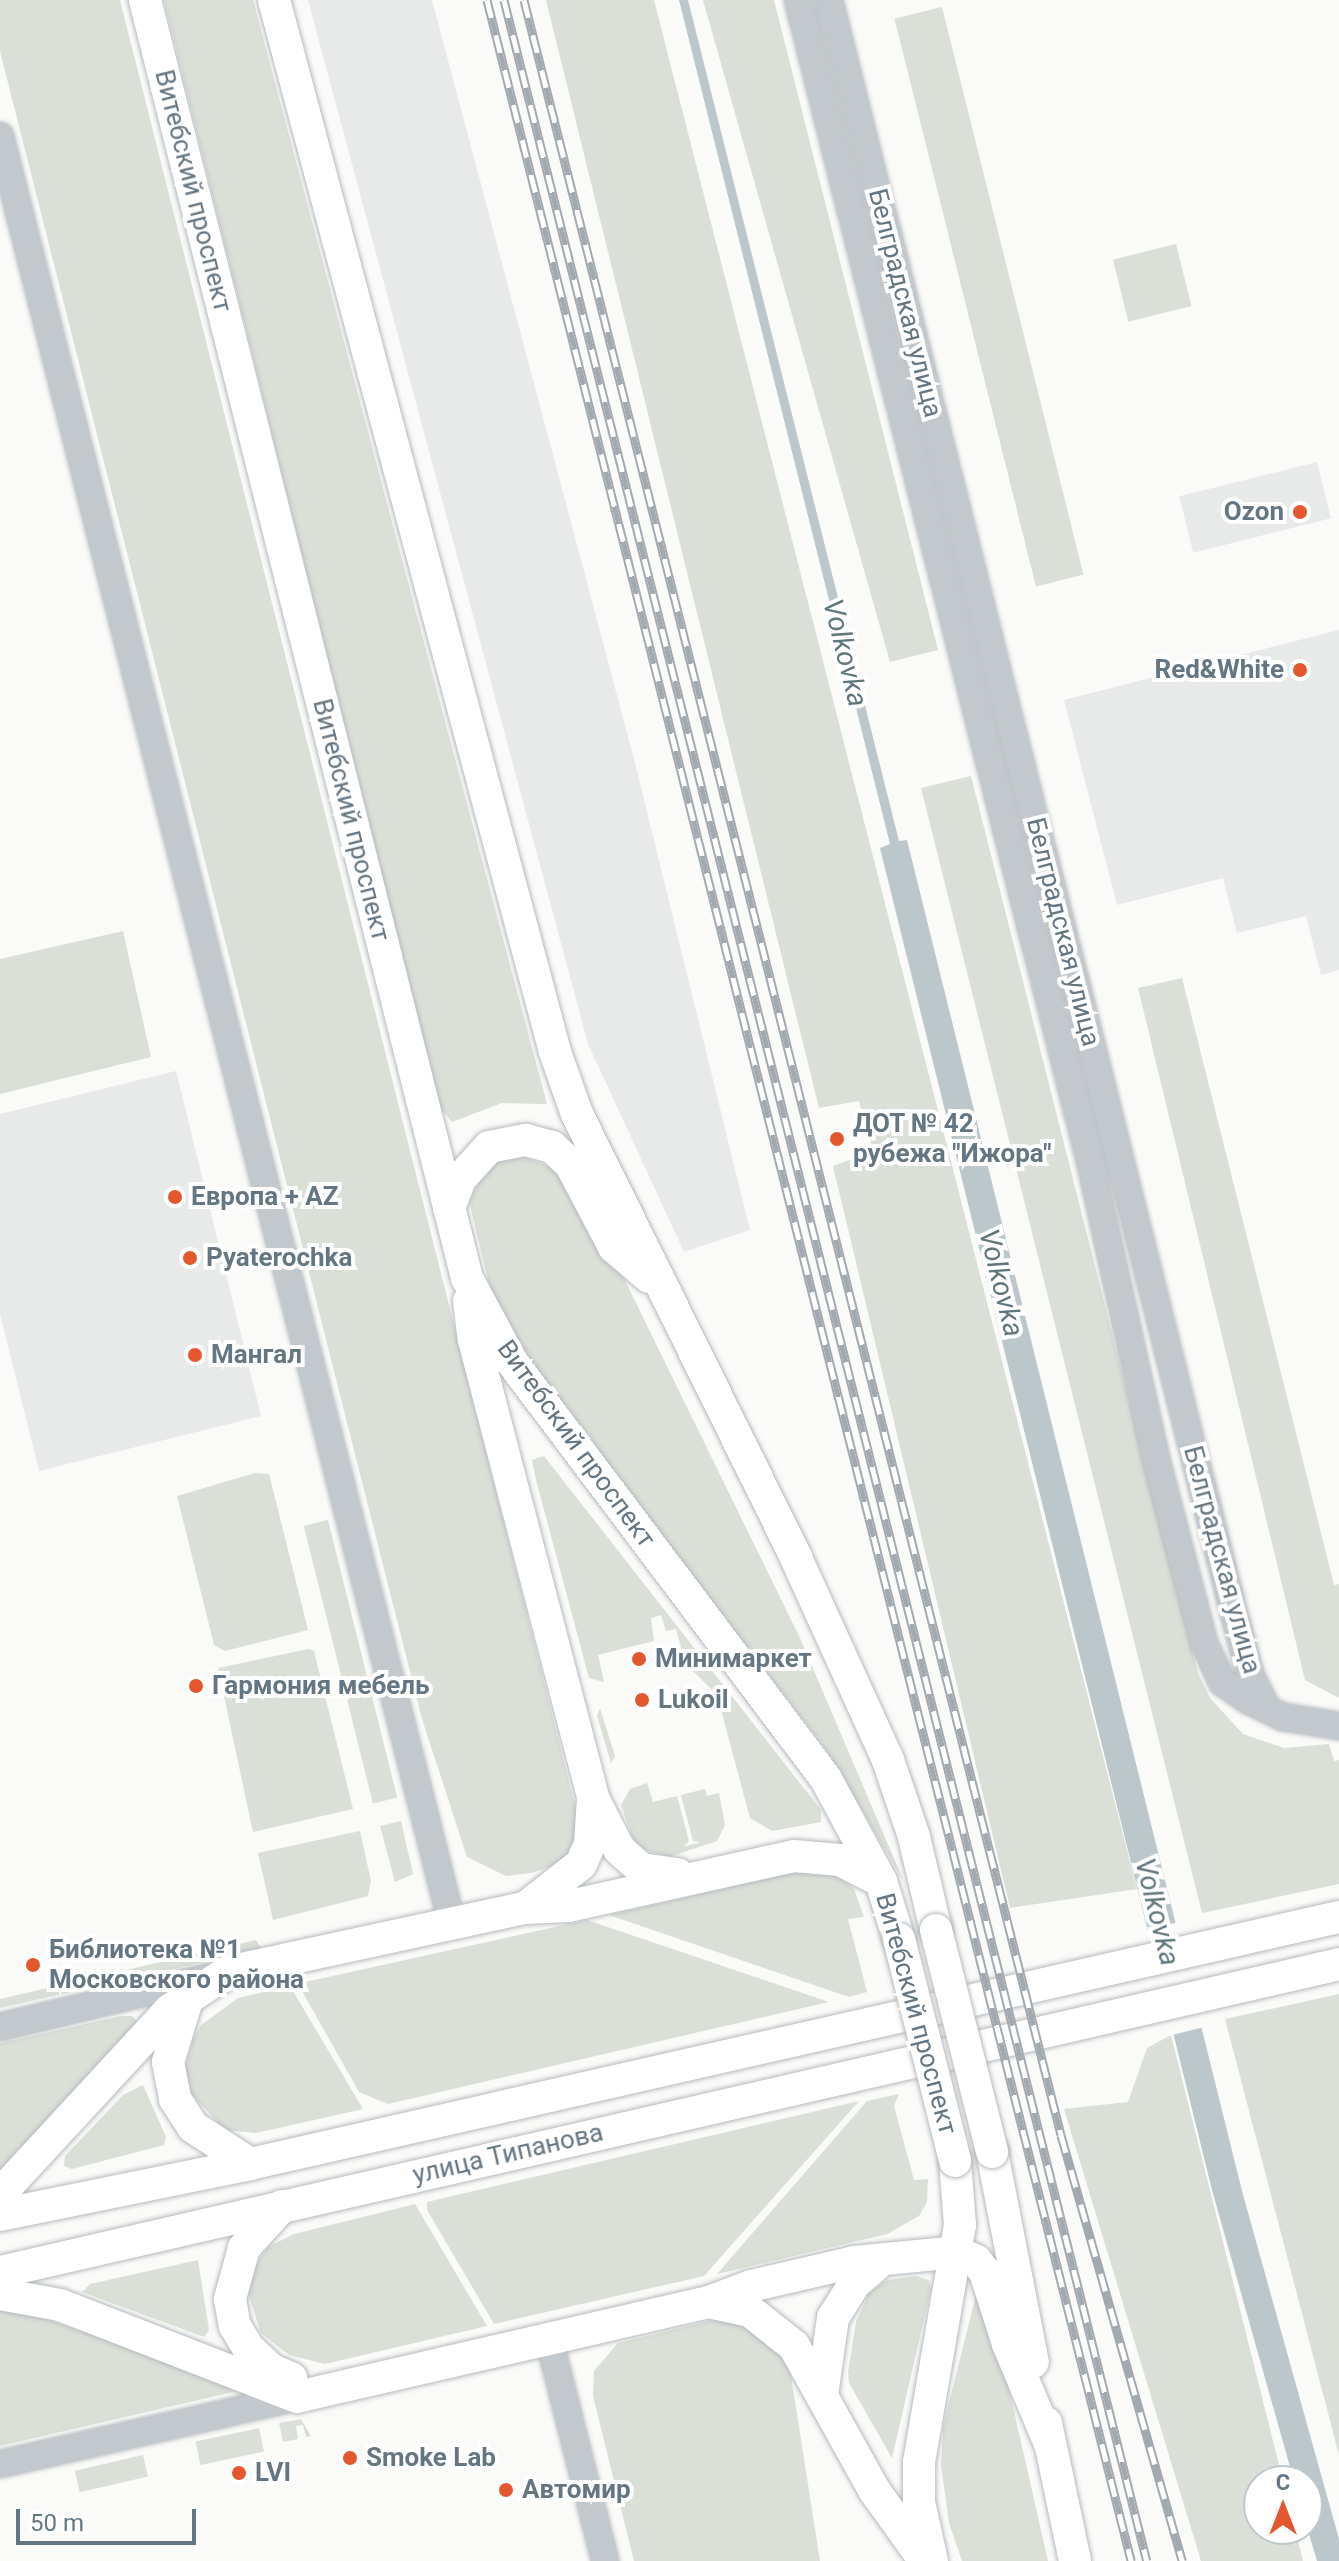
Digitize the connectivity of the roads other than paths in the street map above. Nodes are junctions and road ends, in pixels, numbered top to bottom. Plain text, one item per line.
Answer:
1 (145, 0) edge
2 (274, 0) edge
3 (798, 0) edge
4 (829, 0) edge
5 (0, 136) edge
6 (449, 1208) junction
7 (467, 1278) junction
8 (661, 1287) junction
9 (1267, 1709) junction
10 (1339, 1726) edge
11 (593, 1798) junction
12 (709, 1874) junction
13 (881, 1881) junction
14 (525, 1908) junction
15 (1339, 1917) edge
16 (452, 1923) junction
17 (1339, 1964) edge
18 (189, 1989) junction
19 (0, 2027) edge
20 (250, 2164) junction
21 (0, 2194) edge
22 (282, 2205) junction
23 (0, 2215) edge
24 (957, 2252) junction
25 (877, 2264) junction
26 (0, 2272) edge
27 (0, 2294) edge
28 (709, 2302) junction
29 (549, 2339) junction
30 (314, 2390) junction
31 (822, 2395) junction
32 (1050, 2444) junction
33 (0, 2464) edge
34 (605, 2561) edge
35 (925, 2561) edge
36 (932, 2561) edge
37 (1075, 2561) edge

1 - 6 main road, Витебский проспект
2 - 8 main road, Витебский проспект
3 - 9 street, Белградская улица
4 - 9 street, Белградская улица
5 - 16 street
6 - 7 main road, Витебский проспект
6 - 8 main road
7 - 11 main road
7 - 13 main road, Витебский проспект
8 - 32 main road, Витебский проспект, bridge
9 - 10 street
11 - 12 main road
11 - 14 main road
12 - 13 main road
12 - 14 main road
13 - 24 main road, Витебский проспект, bridge
14 - 16 main road
15 - 20 main road, улица Типанова
16 - 18 main road
17 - 22 main road, улица Типанова
18 - 19 street
18 - 20 main road
18 - 21 main road
20 - 23 main road, улица Типанова
22 - 26 main road, улица Типанова
22 - 30 main road
24 - 25 main road
24 - 32 main road
24 - 36 main road, Витебский проспект
25 - 28 main road
25 - 31 main road
27 - 30 main road
28 - 29 main road
28 - 31 main road
29 - 30 main road
29 - 34 street
30 - 33 street
31 - 35 main road
32 - 37 main road, Витебский проспект

